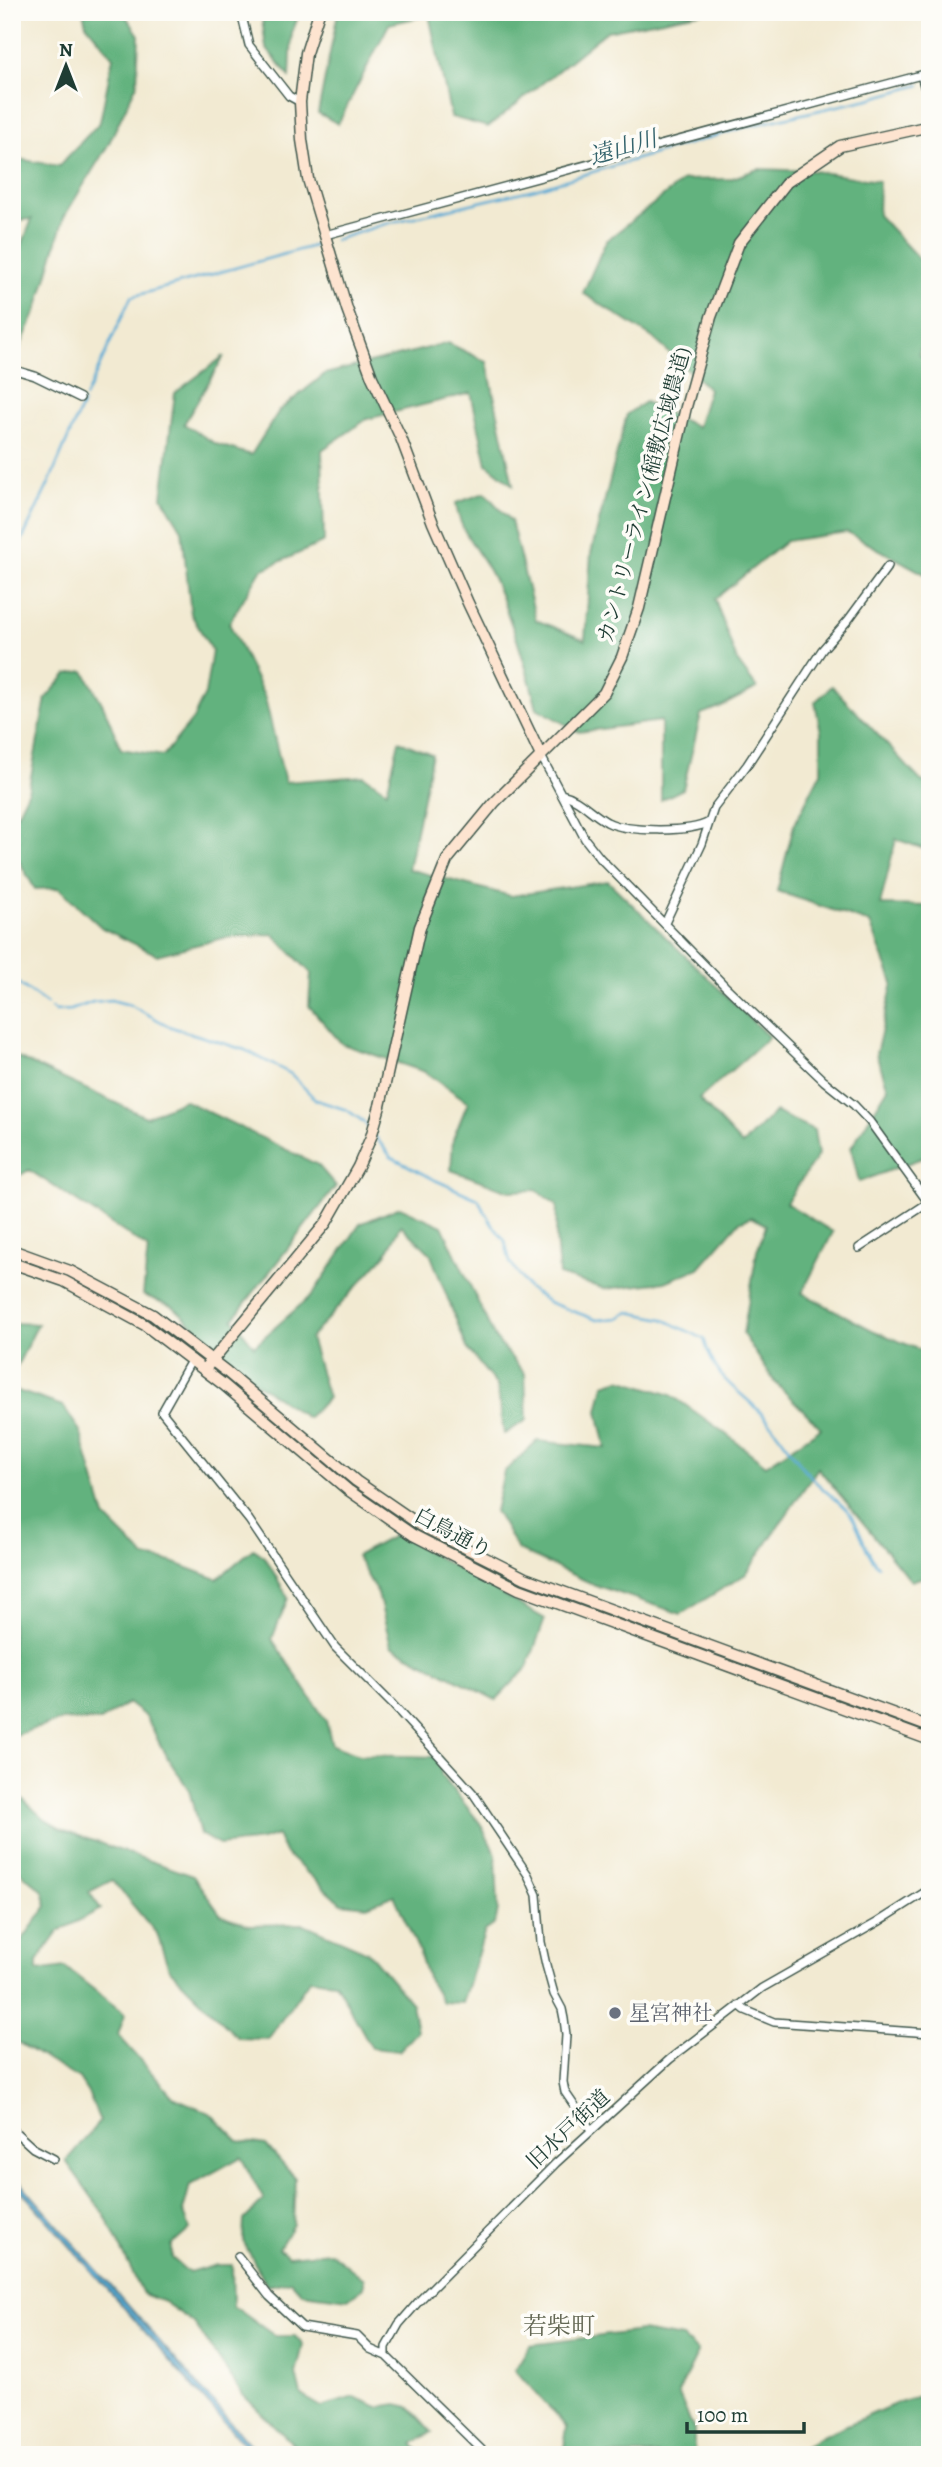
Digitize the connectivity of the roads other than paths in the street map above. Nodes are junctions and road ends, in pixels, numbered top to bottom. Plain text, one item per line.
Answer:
1 (241, 12) edge
2 (319, 12) edge
3 (300, 102) junction
4 (930, 106) edge
5 (930, 126) edge
6 (325, 235) junction
7 (12, 369) edge
8 (80, 398) dead end
9 (888, 565) dead end
10 (541, 755) junction
11 (561, 794) junction
12 (709, 822) junction
13 (665, 923) junction
14 (929, 1204) edge
15 (859, 1248) dead end
16 (12, 1250) edge
17 (12, 1263) edge
18 (192, 1358) junction
19 (212, 1359) junction
20 (205, 1369) junction
21 (930, 1727) edge
22 (930, 1740) edge
23 (930, 1889) edge
24 (739, 2005) junction
25 (930, 2034) edge
26 (12, 2129) edge
27 (592, 2130) junction
28 (54, 2159) dead end
29 (238, 2256) dead end
30 (386, 2356) junction
31 (487, 2455) edge

1 - 3 street
2 - 3 street
3 - 6 street
4 - 6 street
5 - 10 street, カントリーライン(稲敷広域農道)
6 - 10 street
7 - 8 street
9 - 12 street
10 - 11 street
10 - 19 street, カントリーライン(稲敷広域農道)
11 - 12 street
11 - 13 street
12 - 13 street
13 - 14 street
14 - 15 street
16 - 19 street, 白鳥通り
17 - 18 street, 白鳥通り
18 - 20 street, 白鳥通り
18 - 27 street
19 - 20 street, カントリーライン(稲敷広域農道)
19 - 21 street, 白鳥通り
20 - 22 street, 白鳥通り
23 - 24 street, 旧水戸街道
24 - 25 street
24 - 27 street, 旧水戸街道
26 - 28 street
27 - 30 street, 旧水戸街道
29 - 30 street
30 - 31 street

